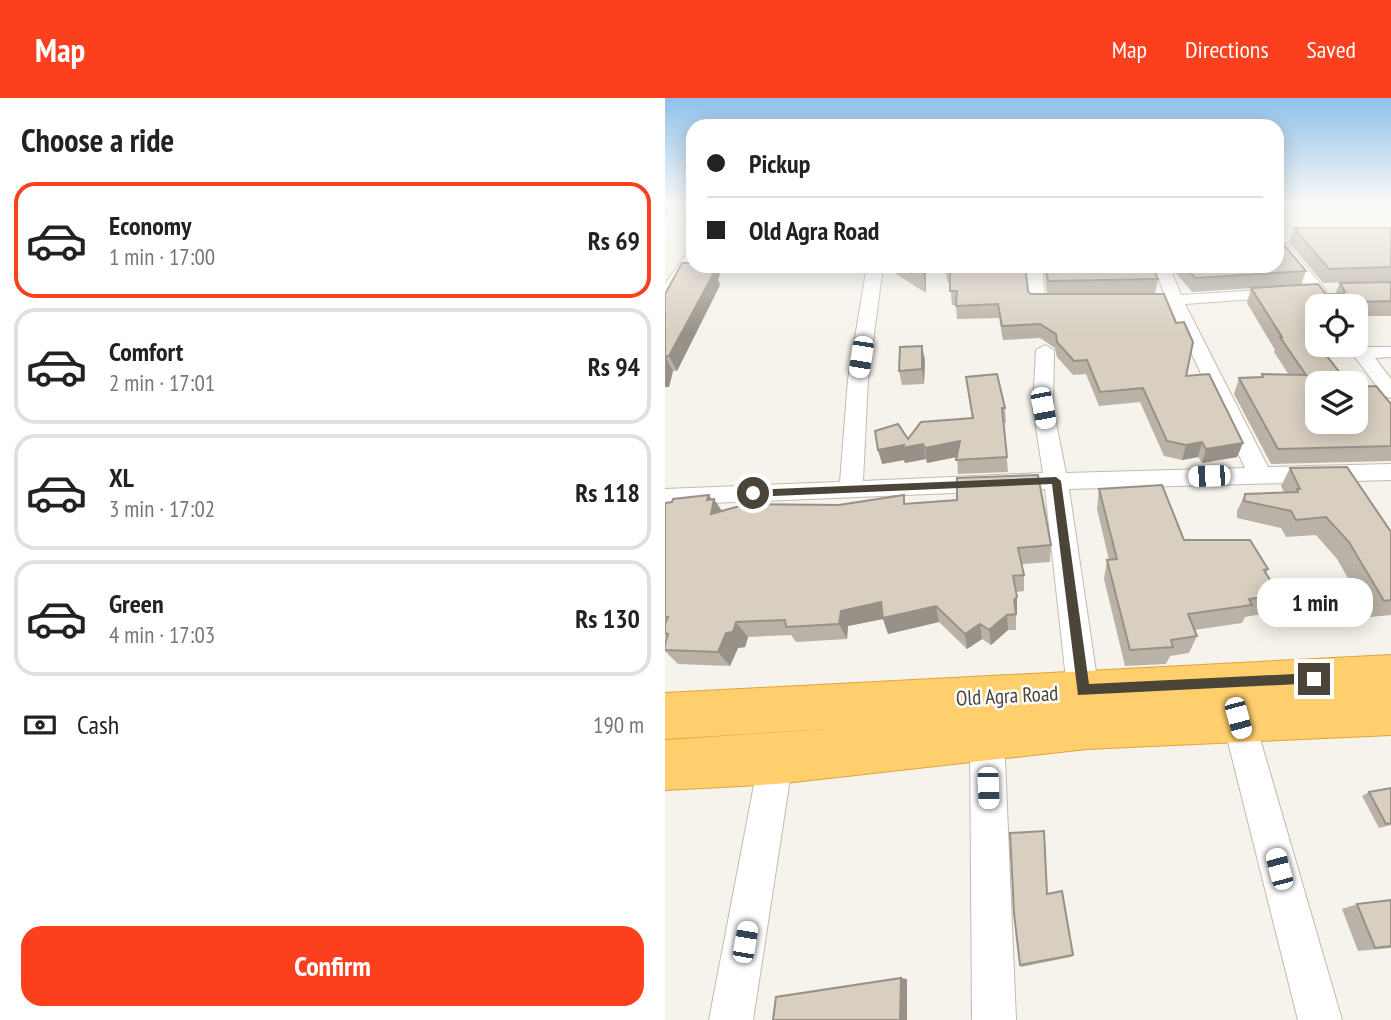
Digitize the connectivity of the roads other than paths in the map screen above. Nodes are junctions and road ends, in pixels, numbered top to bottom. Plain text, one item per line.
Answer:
1 (1284, 249) edge
2 (686, 265) edge
3 (874, 273) edge
4 (1035, 273) edge
5 (1164, 273) edge
6 (1324, 294) edge
7 (665, 296) edge
8 (1305, 297) edge
9 (1148, 300) edge
10 (1175, 300) junction
11 (1079, 301) edge
12 (1045, 350) dead end
13 (1368, 350) edge
14 (1391, 352) edge
15 (1364, 357) edge
16 (1391, 392) edge
17 (1391, 472) edge
18 (1261, 475) junction
19 (1056, 481) junction
20 (851, 489) junction
21 (665, 497) edge
22 (1391, 675) edge
23 (1085, 708) junction
24 (1391, 713) edge
25 (665, 716) edge
26 (1238, 718) junction
27 (987, 736) junction
28 (776, 759) junction
29 (665, 765) edge
30 (731, 1020) edge
31 (994, 1020) edge
32 (1320, 1020) edge

1 - 6 street
2 - 7 street
3 - 20 street
4 - 11 street
5 - 10 street
8 - 10 street
9 - 10 street
10 - 18 street
12 - 19 street
13 - 14 street
15 - 16 street
17 - 18 street
18 - 19 street
19 - 20 street
19 - 23 street
20 - 21 street
22 - 23 highway, Old Agra Road
23 - 25 highway, Old Agra Road
23 - 26 highway
23 - 27 highway
24 - 26 highway
26 - 32 street
27 - 28 highway
27 - 31 street
28 - 29 highway
28 - 30 street

